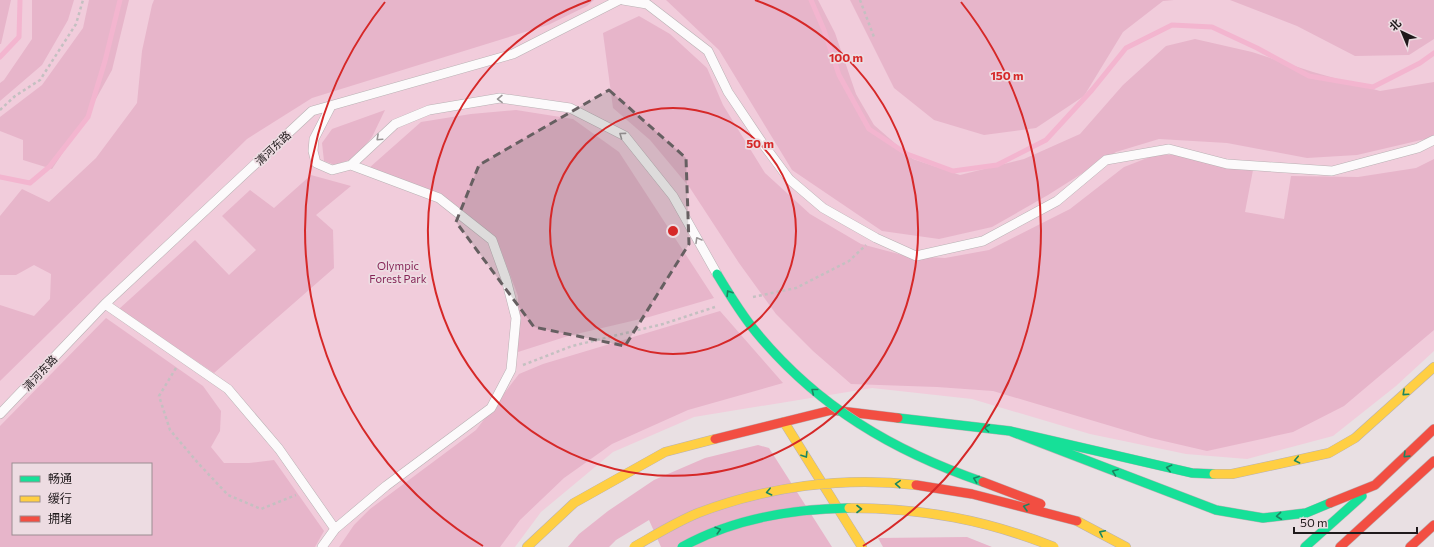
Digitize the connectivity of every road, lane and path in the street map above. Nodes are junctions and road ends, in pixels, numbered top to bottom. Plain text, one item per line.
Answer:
1 (83, 0) edge
2 (619, 0) edge
3 (623, 0) edge
4 (860, 0) edge
5 (874, 37) dead end
6 (331, 106) junction
7 (0, 110) edge
8 (1434, 140) edge
9 (351, 165) junction
10 (876, 238) junction
11 (717, 274) joint
12 (746, 299) dead end
13 (105, 304) junction
14 (718, 306) dead end
15 (182, 357) junction
16 (1434, 367) edge
17 (511, 370) junction
18 (0, 414) edge
19 (784, 422) junction
20 (1434, 428) edge
21 (1010, 431) junction
22 (1434, 461) edge
23 (1375, 485) junction
24 (308, 490) junction
25 (1077, 521) junction
26 (1434, 525) edge
27 (335, 529) junction
28 (322, 547) edge
29 (527, 547) edge
30 (634, 547) edge
31 (682, 547) edge
32 (862, 547) edge
33 (1054, 547) edge
34 (1126, 547) edge
35 (1306, 547) edge
36 (1340, 547) edge
37 (1410, 547) edge

1 - 7 path
2 - 6 lane, 清河东路
3 - 10 lane
4 - 5 path
6 - 9 lane
6 - 13 lane, 清河东路
8 - 10 lane
11 -> 9 lane
9 - 17 lane
10 - 12 path
25 -> 11 main road, bridge
13 - 15 lane
13 - 18 lane, 清河东路
14 - 17 path
15 - 24 lane
15 - 24 path
16 -> 21 main road
17 - 27 lane
21 -> 19 main road
19 - 29 main road
19 -> 32 main road
20 -> 23 main road
23 -> 21 main road
22 - 36 main road
23 - 35 main road
24 - 27 lane
25 -> 30 main road, bridge
34 -> 25 main road
26 - 37 main road
27 - 28 lane
31 -> 33 main road, bridge

